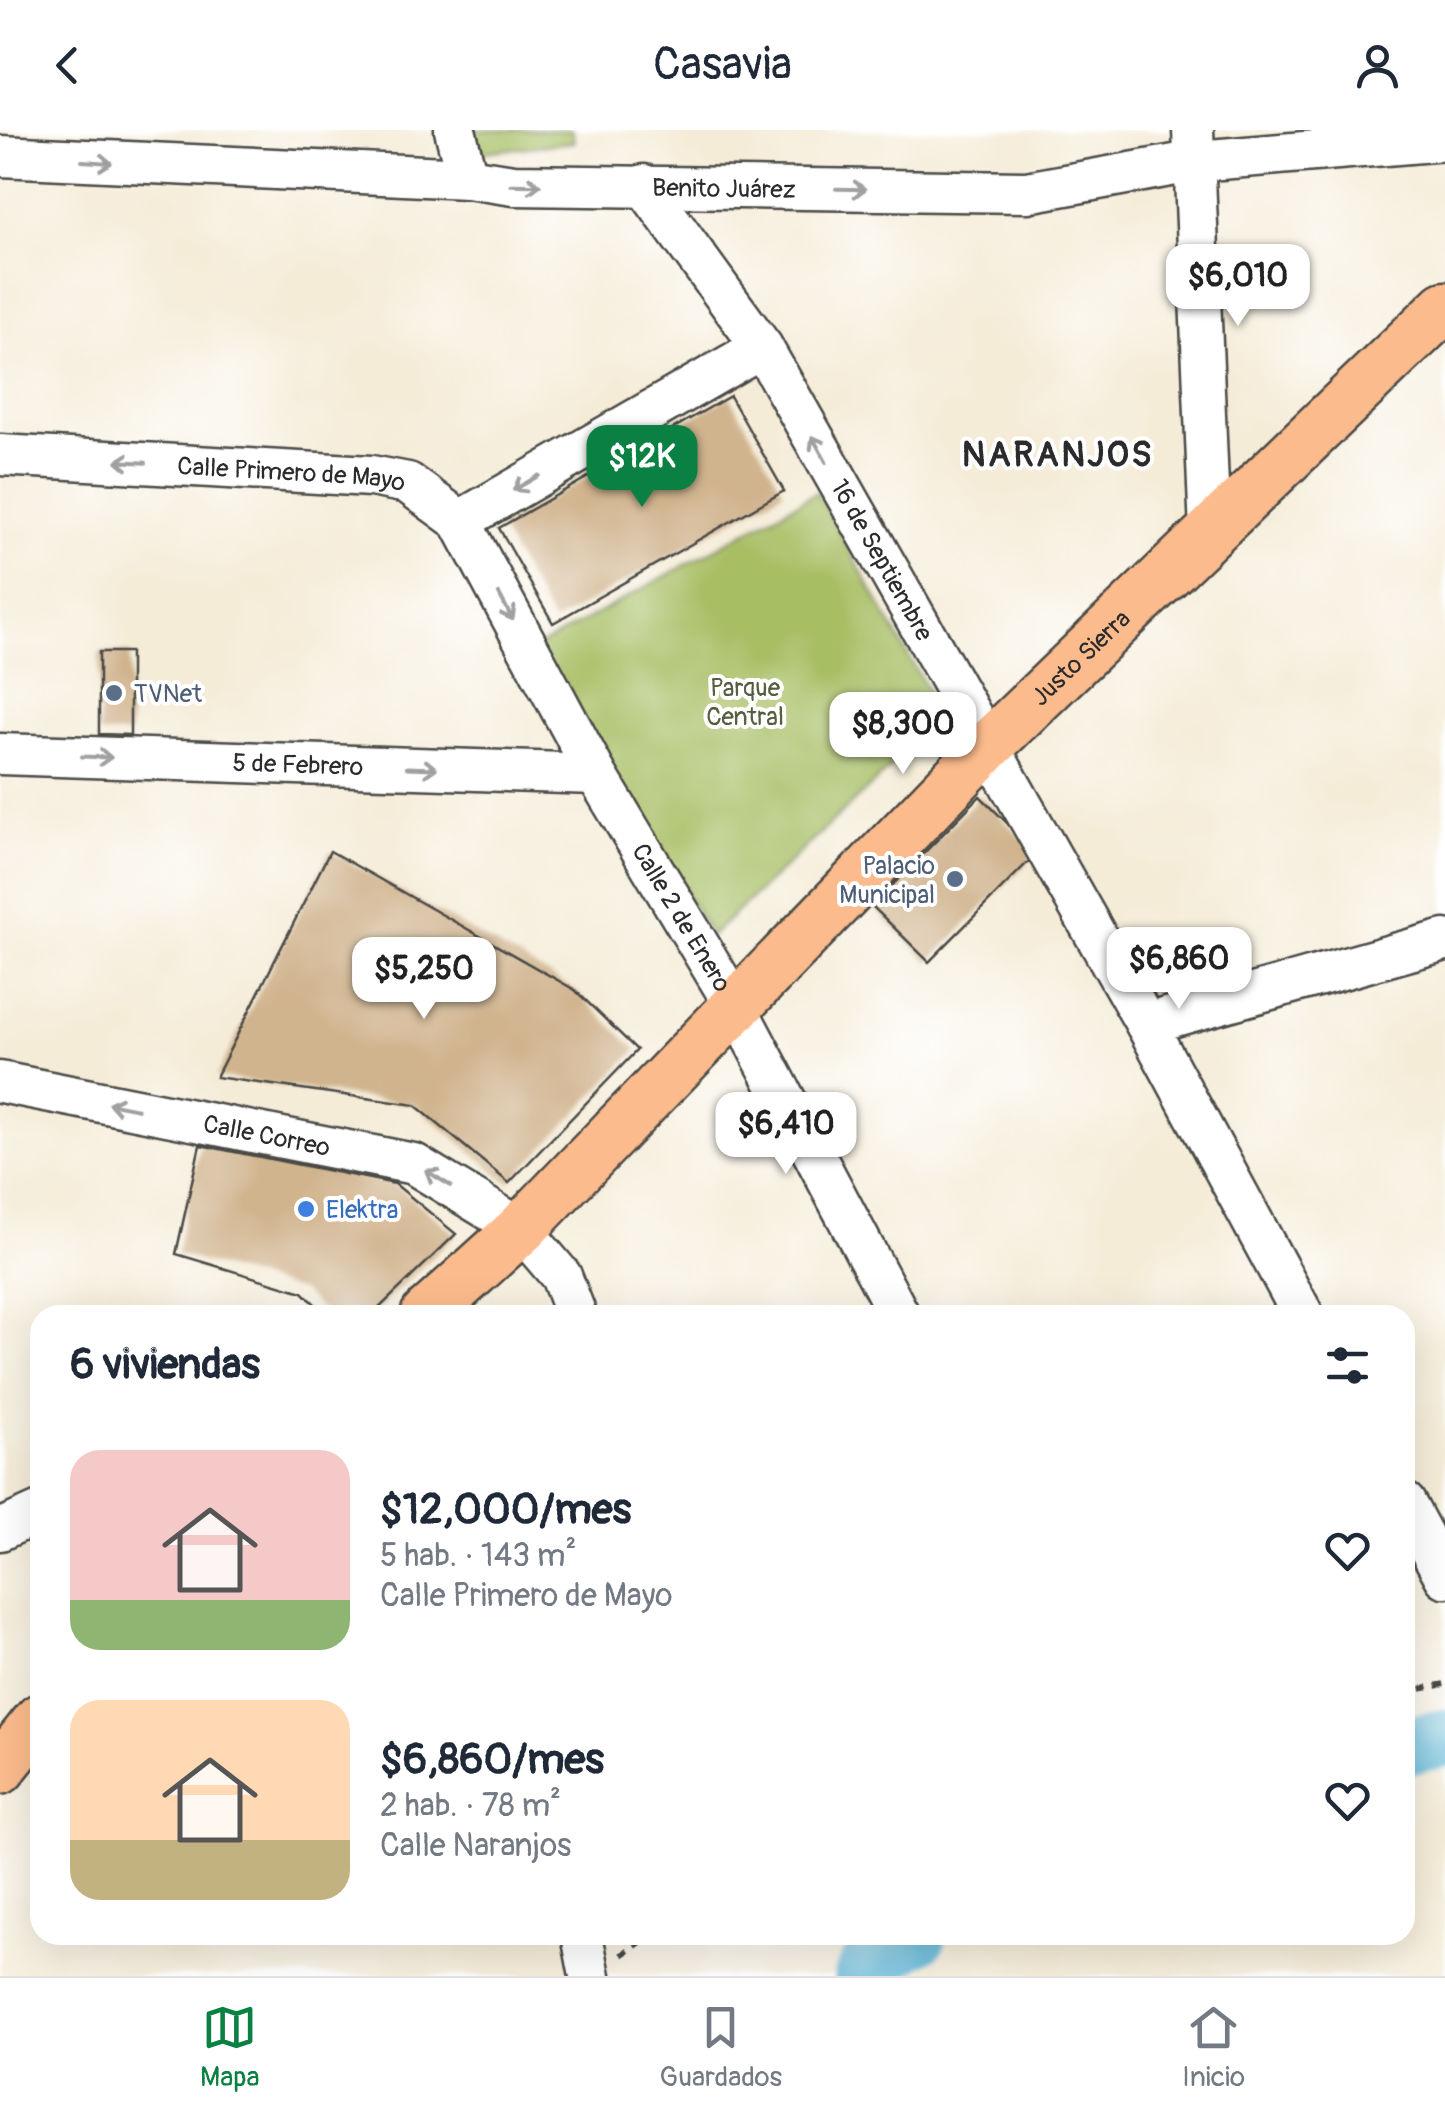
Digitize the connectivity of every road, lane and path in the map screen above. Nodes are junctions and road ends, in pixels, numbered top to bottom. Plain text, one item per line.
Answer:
1 (455, 130) edge
2 (1350, 139) edge
3 (1445, 140) edge
4 (1279, 141) edge
5 (1195, 145) edge
6 (0, 156) edge
7 (466, 178) junction
8 (644, 185) junction
9 (1445, 307) edge
10 (762, 347) junction
11 (0, 454) edge
12 (460, 522) junction
13 (1210, 533) junction
14 (988, 748) junction
15 (0, 754) edge
16 (596, 774) junction
17 (1445, 940) edge
18 (736, 1007) junction
19 (1146, 1024) junction
20 (0, 1082) edge
21 (521, 1230) junction
22 (437, 1305) edge
23 (572, 1305) edge
24 (893, 1305) edge
25 (1298, 1305) edge
26 (30, 1516) edge
27 (1415, 1522) edge
28 (0, 1530) edge
29 (1445, 1577) edge
30 (1445, 1684) edge
31 (1415, 1690) edge
32 (30, 1731) edge
33 (0, 1769) edge
34 (584, 1945) edge
35 (590, 1976) edge

1 - 7 street
2 - 3 street, Benito Juárez
2 - 4 street, Benito Juárez
4 - 5 street, Benito Juárez
8 -> 5 street, Benito Juárez
5 - 13 street
6 -> 7 street, Benito Juárez
7 -> 8 street, Benito Juárez
8 - 10 street, 16 de Septiembre
9 - 13 main road, Justo Sierra
10 -> 12 street
14 -> 10 street, 16 de Septiembre
12 -> 11 street, Calle Primero de Mayo
12 -> 16 street, Calle 2 de Enero
13 - 14 main road, Justo Sierra
14 - 18 main road, Justo Sierra
14 - 19 street, 16 de Septiembre
15 -> 16 street, 5 de Febrero
16 - 18 street, Calle 2 de Enero
17 - 19 street
18 - 21 main road, Justo Sierra
18 - 24 street, Calle 2 de Enero
19 - 25 street, 16 de Septiembre
21 -> 20 street, Calle Correo
21 - 22 main road, Justo Sierra
21 - 23 street, Calle Correo
26 - 28 street
27 - 29 street
30 - 31 path
32 - 33 main road
34 - 35 street

